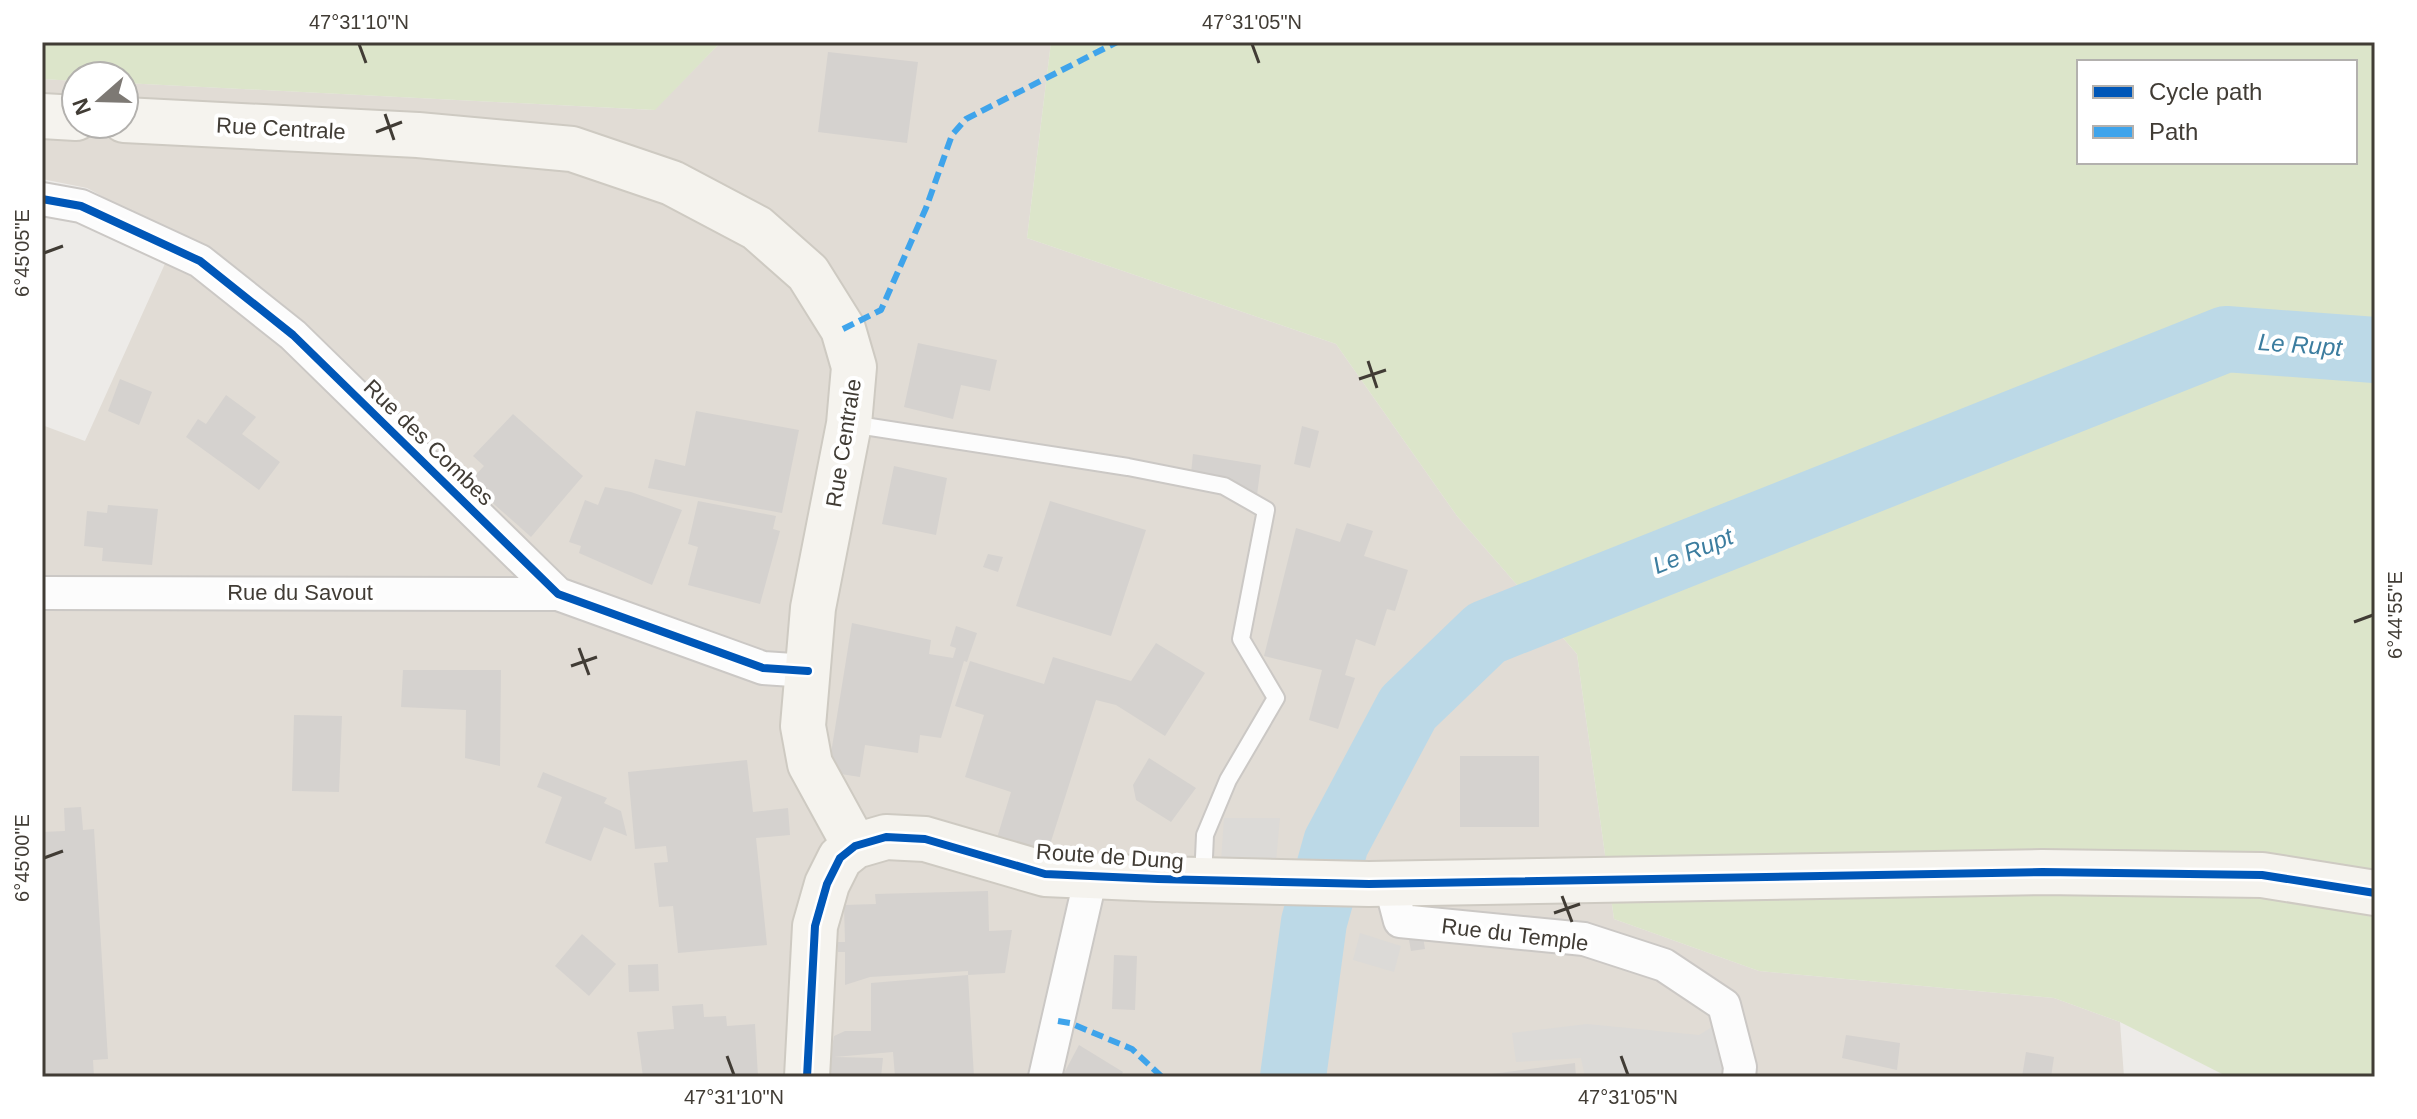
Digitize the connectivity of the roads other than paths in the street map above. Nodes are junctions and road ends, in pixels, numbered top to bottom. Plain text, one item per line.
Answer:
1 (140, 121) edge
2 (42, 199) edge
3 (849, 424) junction
4 (42, 593) edge
5 (558, 594) junction
6 (808, 671) junction
7 (855, 846) junction
8 (1091, 876) junction
9 (1203, 880) junction
10 (1380, 884) junction
11 (2375, 893) edge
12 (807, 1077) edge
13 (1045, 1077) edge
14 (1739, 1077) edge

1 - 3 main road, Rue Centrale
2 - 5 street, Rue des Combes
3 - 6 main road, Rue Centrale
3 - 9 lane
4 - 5 street, Rue du Savout
5 - 6 street, Rue des Combes
6 - 7 main road, Rue Centrale
7 - 8 main road, Route de Dung
7 - 12 main road
8 - 9 main road, Route de Dung
8 - 13 street
9 - 10 main road, Route de Dung
10 - 11 main road, Route de Dung
10 - 14 street, Rue du Temple

